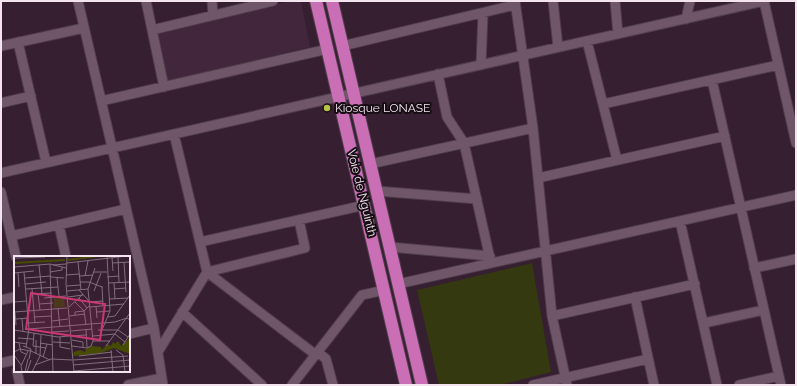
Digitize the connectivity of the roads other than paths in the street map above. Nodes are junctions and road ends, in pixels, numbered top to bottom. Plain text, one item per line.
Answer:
1 (78, 1) edge
2 (146, 1) edge
3 (212, 1) edge
4 (273, 1) edge
5 (316, 1) edge
6 (332, 1) edge
7 (553, 1) edge
8 (615, 1) edge
9 (690, 1) edge
10 (764, 1) edge
11 (515, 3) edge
12 (483, 13) junction
13 (213, 15) junction
14 (686, 19) junction
15 (84, 28) junction
16 (152, 30) junction
17 (618, 34) junction
18 (588, 41) junction
19 (18, 42) junction
20 (1, 46) edge
21 (342, 46) junction
22 (558, 47) junction
23 (328, 49) junction
24 (523, 55) junction
25 (481, 65) junction
26 (778, 65) junction
27 (438, 74) junction
28 (712, 80) junction
29 (164, 87) junction
30 (354, 93) junction
31 (31, 96) junction
32 (338, 97) junction
33 (101, 101) junction
34 (1, 103) edge
35 (603, 104) junction
36 (793, 119) edge
37 (533, 128) junction
38 (174, 134) junction
39 (725, 136) junction
40 (464, 143) junction
41 (796, 143) edge
42 (112, 148) junction
43 (617, 160) junction
44 (46, 162) junction
45 (370, 164) junction
46 (1, 173) edge
47 (538, 178) junction
48 (377, 191) junction
49 (1, 192) edge
50 (796, 195) edge
51 (477, 198) junction
52 (365, 205) junction
53 (741, 207) junction
54 (126, 210) junction
55 (299, 220) junction
56 (680, 221) junction
57 (59, 225) junction
58 (11, 236) junction
59 (200, 242) junction
60 (390, 247) junction
61 (545, 251) junction
62 (16, 256) edge
63 (66, 256) edge
64 (796, 259) edge
65 (491, 260) junction
66 (754, 268) junction
67 (207, 272) junction
68 (398, 284) junction
69 (695, 284) junction
70 (385, 290) junction
71 (14, 297) edge
72 (635, 297) junction
73 (1, 300) edge
74 (764, 310) junction
75 (182, 312) junction
76 (552, 316) junction
77 (704, 324) junction
78 (154, 328) junction
79 (130, 334) edge
80 (158, 352) junction
81 (317, 354) junction
82 (648, 359) junction
83 (14, 361) edge
84 (1, 363) edge
85 (17, 372) edge
86 (780, 380) edge
87 (567, 381) edge
88 (163, 383) edge
89 (20, 385) edge
90 (128, 385) edge
91 (262, 385) edge
92 (292, 385) edge
93 (333, 385) edge
94 (406, 385) edge
95 (422, 385) edge
96 (533, 385) edge
97 (654, 385) edge
98 (718, 385) edge
99 (739, 385) edge

1 - 15 street
2 - 16 street
3 - 13 street
4 - 13 street
5 - 23 highway, Voie de Nguinth
6 - 21 highway, Voie de Nguinth
7 - 22 street
8 - 17 street
9 - 14 street
10 - 14 street
10 - 26 street
11 - 12 street
11 - 24 street
12 - 21 street
12 - 25 street
13 - 16 street
14 - 17 street
15 - 19 street
15 - 33 street
16 - 29 street
17 - 18 street
18 - 22 street
18 - 35 street
19 - 20 street
19 - 31 street
21 - 30 highway, Voie de Nguinth
22 - 24 street
23 - 29 street
23 - 32 highway, Voie de Nguinth
24 - 25 street
24 - 37 street
25 - 27 street
26 - 28 street
26 - 36 street
27 - 30 street
27 - 40 street
28 - 35 street
28 - 39 street
29 - 33 street
30 - 32 street
30 - 45 highway, Voie de Nguinth
31 - 34 street
31 - 44 street
32 - 38 street
32 - 52 highway, Voie de Nguinth
33 - 42 street
35 - 43 street
36 - 41 street
37 - 40 street
37 - 47 street
38 - 42 street
38 - 59 street
39 - 43 street
39 - 53 street
40 - 45 street
40 - 51 street
42 - 44 street
42 - 54 street
43 - 47 street
44 - 46 street
45 - 48 highway, Voie de Nguinth
47 - 61 street
48 - 51 street
48 - 60 highway, Voie de Nguinth
49 - 58 street
50 - 53 street
51 - 65 street
52 - 55 street
52 - 70 highway, Voie de Nguinth
53 - 56 street
53 - 66 street
54 - 57 street
54 - 78 street
55 - 59 street
55 - 67 street
56 - 61 street
56 - 69 street
57 - 58 street
57 - 63 street
58 - 62 street
59 - 67 street
60 - 65 street
60 - 68 highway, Voie de Nguinth
61 - 65 street
61 - 76 street
64 - 66 street
65 - 68 street
66 - 74 street
67 - 75 street
67 - 81 street
68 - 95 highway, Voie de Nguinth
69 - 72 street
69 - 77 street
70 - 81 street
70 - 94 highway, Voie de Nguinth
71 - 73 street
72 - 76 street
72 - 82 street
74 - 77 street
74 - 86 street
75 - 80 street
75 - 91 street
76 - 87 street
77 - 98 street
78 - 79 street
78 - 80 street
80 - 88 street
81 - 92 street
81 - 93 street
82 - 87 street
82 - 97 street
83 - 84 street
85 - 89 street
86 - 99 street
87 - 96 street
88 - 90 street

